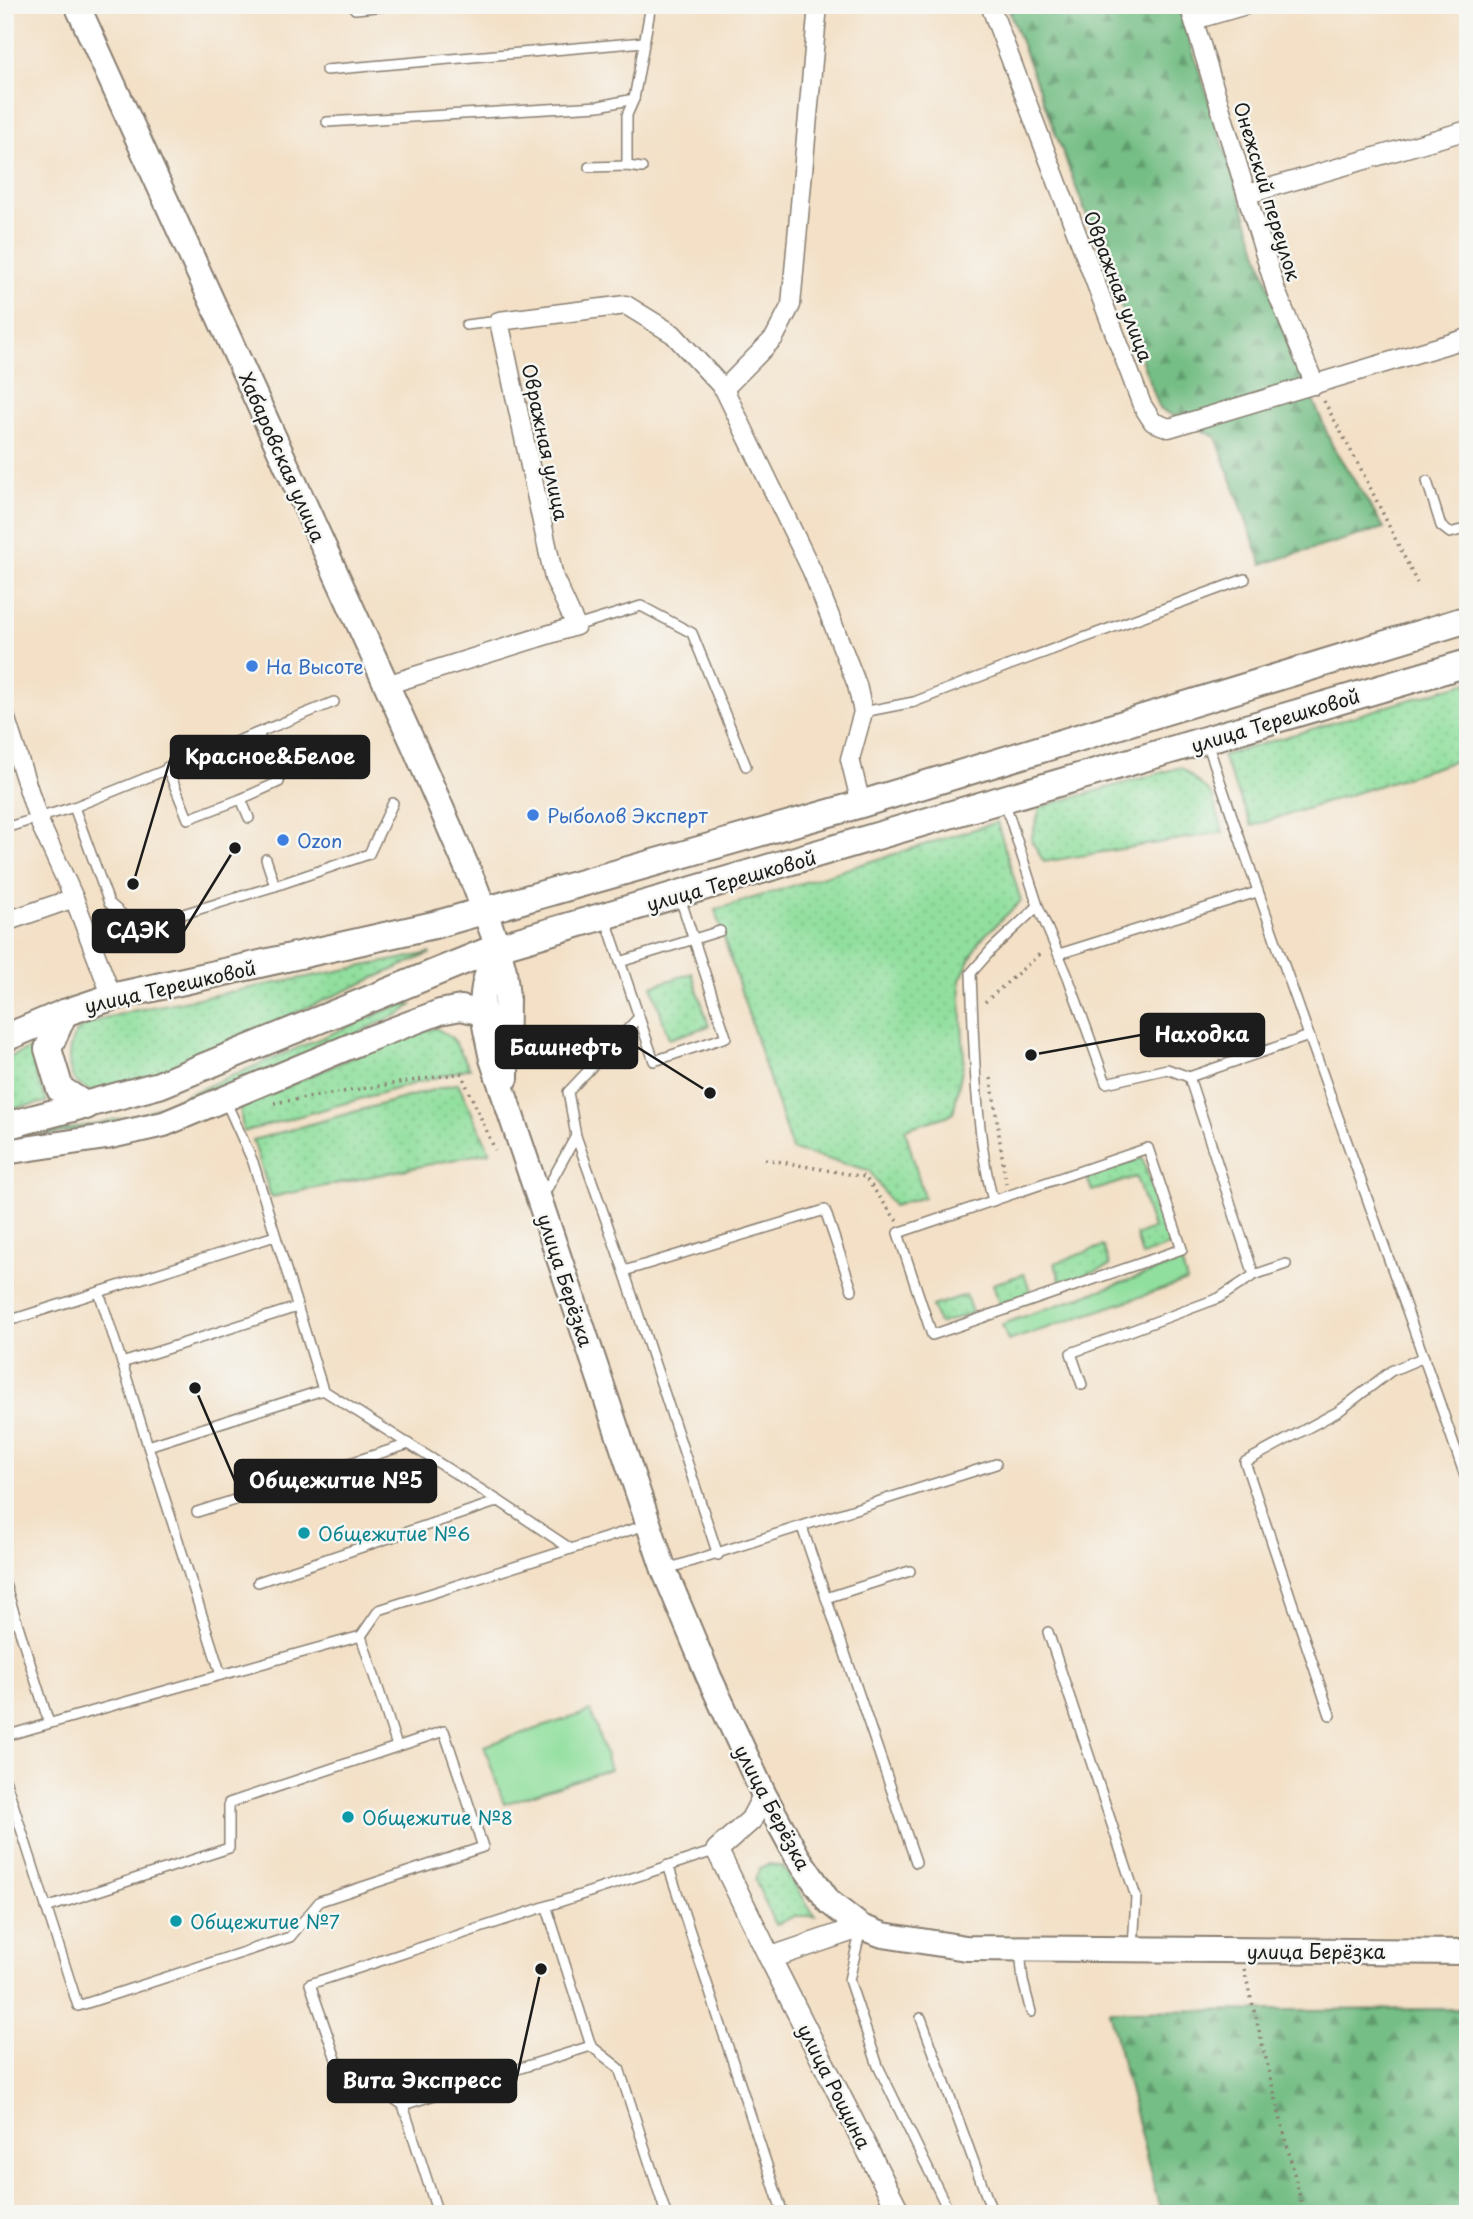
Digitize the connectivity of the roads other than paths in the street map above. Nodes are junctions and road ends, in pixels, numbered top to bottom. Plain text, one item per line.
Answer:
1 (77, 5) edge
2 (396, 5) edge
3 (651, 5) edge
4 (818, 5) edge
5 (990, 5) edge
6 (1246, 5) edge
7 (387, 6) edge
8 (355, 9) dead end
9 (1191, 13) edge
10 (644, 42) junction
11 (326, 70) dead end
12 (635, 99) junction
13 (327, 122) dead end
14 (1468, 130) edge
15 (627, 166) junction
16 (589, 167) dead end
17 (642, 168) dead end
18 (1248, 194) junction
19 (499, 321) junction
20 (466, 324) dead end
21 (1468, 338) edge
22 (1315, 385) junction
23 (724, 389) junction
24 (1427, 481) dead end
25 (1467, 532) edge
26 (1245, 579) dead end
27 (1468, 619) edge
28 (576, 626) junction
29 (1468, 663) edge
30 (386, 685) junction
31 (334, 702) dead end
32 (863, 712) junction
33 (5, 716) edge
34 (258, 733) junction
35 (1207, 740) junction
36 (746, 766) dead end
37 (167, 767) junction
38 (241, 799) junction
39 (1003, 800) junction
40 (393, 803) dead end
41 (861, 804) junction
42 (74, 807) junction
43 (249, 818) dead end
44 (38, 819) junction
45 (5, 828) edge
46 (265, 859) dead end
47 (275, 886) junction
48 (1257, 892) junction
49 (679, 895) junction
50 (74, 898) junction
51 (1038, 906) junction
52 (484, 910) junction
53 (605, 916) junction
54 (5, 922) edge
55 (720, 931) dead end
56 (692, 939) junction
57 (498, 947) junction
58 (1059, 954) junction
59 (620, 962) junction
60 (112, 997) junction
61 (64, 1013) junction
62 (482, 1013) junction
63 (639, 1017) junction
64 (1309, 1036) junction
65 (5, 1038) edge
66 (1189, 1077) junction
67 (505, 1096) junction
68 (226, 1100) junction
69 (86, 1105) junction
70 (5, 1126) edge
71 (576, 1136) junction
72 (5, 1152) edge
73 (540, 1201) junction
74 (993, 1201) junction
75 (275, 1236) junction
76 (1286, 1264) dead end
77 (624, 1271) junction
78 (1254, 1275) junction
79 (852, 1290) dead end
80 (99, 1292) junction
81 (297, 1307) junction
82 (5, 1322) edge
83 (1424, 1357) junction
84 (121, 1363) junction
85 (1082, 1385) dead end
86 (323, 1390) junction
87 (409, 1444) junction
88 (148, 1446) junction
89 (996, 1464) dead end
90 (1468, 1485) edge
91 (499, 1501) junction
92 (197, 1512) dead end
93 (647, 1525) junction
94 (802, 1527) junction
95 (571, 1549) junction
96 (718, 1555) junction
97 (664, 1570) junction
98 (911, 1571) dead end
99 (258, 1583) dead end
100 (5, 1584) edge
101 (826, 1598) junction
102 (1048, 1632) dead end
103 (360, 1636) junction
104 (221, 1675) junction
105 (1330, 1715) dead end
106 (49, 1723) junction
107 (5, 1735) edge
108 (397, 1746) junction
109 (5, 1779) edge
110 (764, 1795) junction
111 (717, 1850) junction
112 (916, 1863) dead end
113 (668, 1865) junction
114 (46, 1908) junction
115 (547, 1908) junction
116 (861, 1927) junction
117 (1020, 1949) junction
118 (1133, 1950) junction
119 (1468, 1952) edge
120 (770, 1958) junction
121 (1031, 2012) dead end
122 (921, 2018) dead end
123 (592, 2046) junction
124 (403, 2105) junction
125 (438, 2214) edge
126 (666, 2214) edge
127 (783, 2214) edge
128 (900, 2214) edge
129 (950, 2214) edge
130 (993, 2214) edge

1 - 30 main road, Хабаровская улица
2 - 7 lane
3 - 10 lane
4 - 23 street
5 - 22 street, Овражная улица
6 - 9 street
7 - 8 lane
9 - 18 street, Онежский переулок
10 - 11 lane
10 - 12 lane
12 - 13 lane
12 - 15 lane
14 - 18 street
15 - 16 lane
15 - 17 lane
18 - 22 street, Онежский переулок
19 - 20 lane
19 - 23 street
19 - 28 street, Овражная улица
21 - 22 street, Овражная улица
23 - 32 street
24 - 25 lane
26 - 32 lane
27 - 41 main road, улица Терешковой
28 - 30 street
28 - 36 lane
29 - 35 main road, улица Терешковой
30 - 52 main road, Хабаровская улица
31 - 34 lane
32 - 41 street
33 - 44 street
34 - 37 lane
34 - 38 lane
35 - 39 main road, улица Терешковой
35 - 48 lane
37 - 38 lane
37 - 42 lane
38 - 43 lane
39 - 49 main road, улица Терешковой
39 - 51 lane
40 - 47 lane
41 - 52 main road, улица Терешковой
42 - 44 lane
42 - 47 lane
44 - 45 lane
44 - 50 street
46 - 47 lane
48 - 58 lane
48 - 64 lane
49 - 53 main road, улица Терешковой
49 - 56 lane
50 - 54 street
50 - 60 street
51 - 58 lane
51 - 74 lane
52 - 57 main road, улица Берёзка
52 - 60 main road, улица Терешковой
53 - 57 main road, улица Терешковой
53 - 59 lane
55 - 56 lane
56 - 59 lane
56 - 63 lane
57 - 62 main road, улица Берёзка
57 - 67 main road, улица Берёзка
57 - 69 main road, улица Терешковой
58 - 66 lane
59 - 63 lane
60 - 61 main road, улица Терешковой
61 - 65 main road, улица Терешковой
61 - 69 main road
62 - 67 main road, улица Берёзка
62 - 68 main road
63 - 71 lane
64 - 66 lane
64 - 83 lane
66 - 78 lane
67 - 73 main road, улица Берёзка
68 - 72 main road
68 - 75 lane
69 - 70 main road, улица Терешковой
71 - 73 lane
71 - 77 lane
73 - 93 main road, улица Берёзка
74 - 74 lane
75 - 80 lane
75 - 81 lane
76 - 78 lane
77 - 79 lane
77 - 96 lane
78 - 85 lane
80 - 82 lane
80 - 84 lane
81 - 84 lane
81 - 86 lane
83 - 90 lane
83 - 105 lane
84 - 88 lane
86 - 87 lane
86 - 88 lane
87 - 91 lane
87 - 92 lane
88 - 104 lane
89 - 94 lane
91 - 95 lane
91 - 99 lane
93 - 95 lane
93 - 97 main road, улица Берёзка
94 - 96 lane
94 - 101 lane
95 - 103 lane
96 - 97 lane
97 - 110 main road, улица Берёзка
98 - 101 lane
100 - 106 lane
101 - 112 lane
102 - 118 lane
103 - 104 lane
103 - 108 lane
104 - 106 lane
106 - 107 lane
108 - 114 lane
108 - 114 lane
109 - 114 lane
110 - 111 street
110 - 116 main road, улица Берёзка
111 - 113 lane
111 - 120 street, улица Рощина
113 - 115 lane
113 - 127 lane
115 - 123 lane
115 - 124 lane
116 - 117 main road, улица Берёзка
116 - 120 street
116 - 129 lane
117 - 118 main road, улица Берёзка
117 - 121 lane
118 - 119 main road, улица Берёзка
120 - 128 street, улица Рощина
122 - 130 lane
123 - 124 lane
123 - 126 lane
124 - 125 lane

